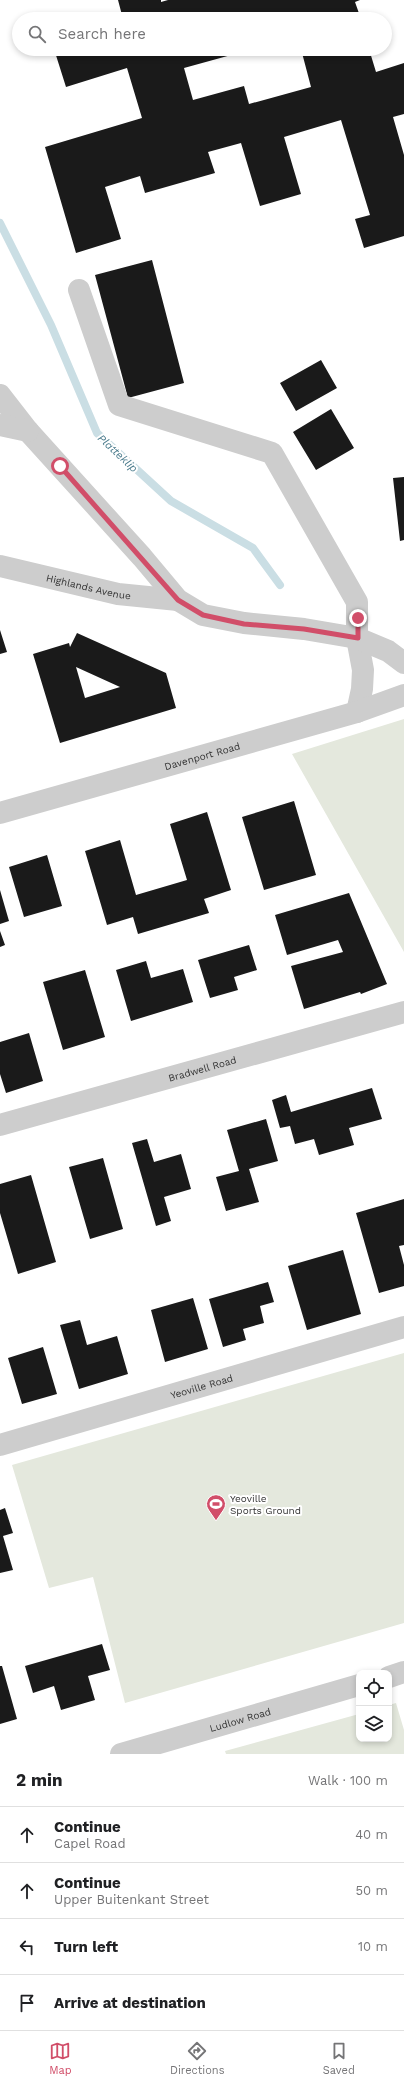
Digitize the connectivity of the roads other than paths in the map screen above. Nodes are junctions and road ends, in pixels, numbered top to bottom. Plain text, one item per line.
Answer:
1 (78, 290) dead end
2 (0, 395) edge
3 (0, 425) edge
4 (28, 431) junction
5 (0, 566) edge
6 (178, 600) junction
7 (358, 638) junction
8 (404, 664) edge
9 (404, 696) edge
10 (357, 712) junction
11 (0, 813) edge
12 (404, 1012) edge
13 (0, 1125) edge
14 (404, 1327) edge
15 (0, 1445) edge
16 (404, 1672) edge
17 (392, 1676) edge
18 (356, 1686) edge
19 (121, 1754) edge

1 - 7 street
2 - 4 street
3 - 4 street
4 - 6 street
5 - 6 street, Highlands Avenue
6 - 7 street
7 - 8 street
7 - 10 street
9 - 10 street, Davenport Road
10 - 11 street, Davenport Road
12 - 13 street, Bradwell Road
14 - 15 street, Yeoville Road
16 - 17 street
18 - 19 street, Ludlow Road

